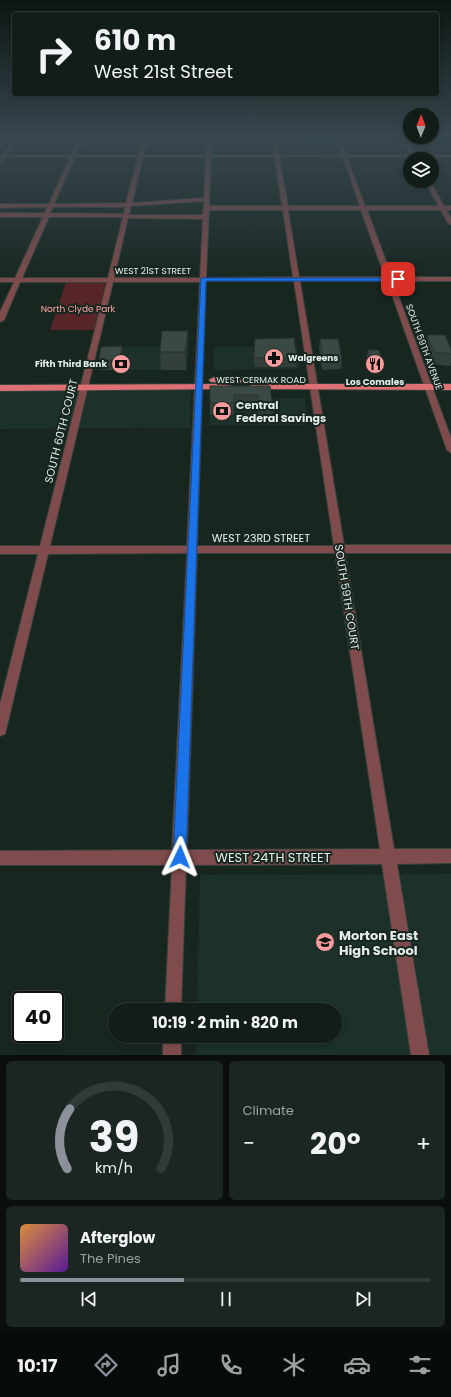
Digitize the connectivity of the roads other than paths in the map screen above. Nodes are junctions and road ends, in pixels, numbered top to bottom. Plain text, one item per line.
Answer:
1 (59, 187) edge
2 (132, 187) edge
3 (207, 187) edge
4 (282, 187) edge
5 (355, 187) edge
6 (431, 188) edge
7 (207, 199) junction
8 (51, 205) junction
9 (128, 205) junction
10 (0, 206) edge
11 (206, 208) junction
12 (285, 208) junction
13 (363, 208) junction
14 (442, 208) junction
15 (451, 208) edge
16 (0, 215) edge
17 (46, 215) junction
18 (126, 216) junction
19 (206, 217) junction
20 (451, 223) edge
21 (389, 279) junction
22 (451, 279) edge
23 (0, 280) edge
24 (18, 280) junction
25 (110, 280) junction
26 (203, 280) junction
27 (296, 280) junction
28 (0, 320) edge
29 (451, 380) edge
30 (0, 381) edge
31 (85, 384) junction
32 (199, 384) junction
33 (313, 384) junction
34 (427, 384) junction
35 (451, 387) edge
36 (0, 388) edge
37 (451, 450) edge
38 (0, 550) edge
39 (44, 550) junction
40 (192, 550) junction
41 (339, 550) junction
42 (451, 550) edge
43 (0, 730) edge
44 (388, 856) junction
45 (451, 856) edge
46 (180, 857) junction
47 (0, 858) edge
48 (173, 1003) edge
49 (172, 1043) edge
50 (172, 1055) edge
51 (420, 1055) edge

1 - 8 street
2 - 9 street, SOUTH 60TH COURT
3 - 7 street
4 - 12 street, SOUTH 59TH COURT
5 - 13 street, SOUTH 59TH AVENUE
6 - 14 street
7 - 9 street
7 - 11 street
8 - 9 street
8 - 10 street
8 - 17 street
9 - 18 street, SOUTH 60TH COURT
11 - 12 street
11 - 19 street
12 - 13 street
12 - 27 street, SOUTH 59TH COURT
13 - 14 street
13 - 21 street, SOUTH 59TH AVENUE
14 - 15 street
14 - 20 street
16 - 17 street
17 - 18 street
17 - 24 street
18 - 19 street
18 - 25 street, SOUTH 60TH COURT
19 - 26 street
21 - 22 street, WEST 21ST STREET
21 - 27 street, WEST 21ST STREET
21 - 34 street, SOUTH 59TH AVENUE
23 - 24 street, WEST 21ST STREET
24 - 25 street, WEST 21ST STREET
24 - 28 street
25 - 26 street, WEST 21ST STREET
25 - 31 street, SOUTH 60TH COURT
26 - 27 street, WEST 21ST STREET
26 - 32 street
27 - 33 street, SOUTH 59TH COURT
29 - 34 main road, WEST CERMAK ROAD
30 - 31 main road, WEST CERMAK ROAD
31 - 32 main road, WEST CERMAK ROAD
31 - 36 main road, WEST CERMAK ROAD
31 - 39 street, SOUTH 60TH COURT
32 - 33 main road, WEST CERMAK ROAD
32 - 40 street
33 - 34 main road, WEST CERMAK ROAD
33 - 41 street, SOUTH 59TH COURT
34 - 35 main road, WEST CERMAK ROAD
34 - 37 street, SOUTH 59TH AVENUE
38 - 39 street, WEST 23RD STREET
39 - 40 street, WEST 23RD STREET
39 - 43 street, SOUTH 60TH COURT
40 - 41 street, WEST 23RD STREET
40 - 46 street
41 - 42 street, WEST 23RD STREET
41 - 44 street, SOUTH 59TH COURT
44 - 45 street, WEST 24TH STREET
44 - 46 street, WEST 24TH STREET
44 - 51 street, SOUTH 59TH COURT
46 - 47 street, WEST 24TH STREET
46 - 48 street
49 - 50 street

